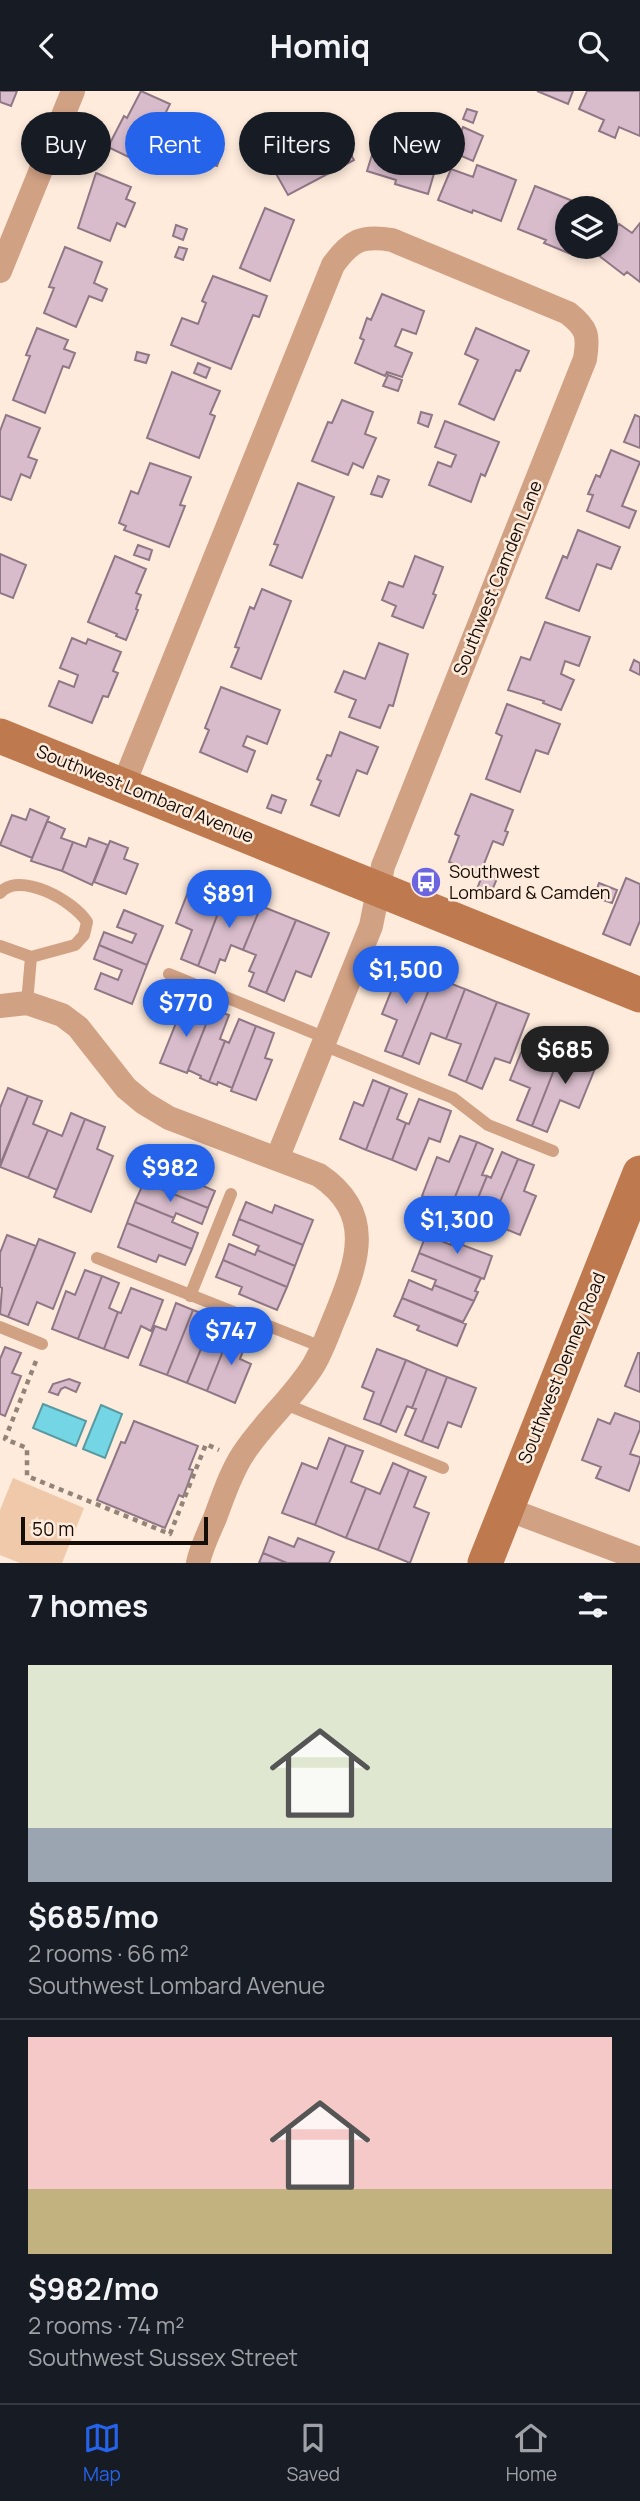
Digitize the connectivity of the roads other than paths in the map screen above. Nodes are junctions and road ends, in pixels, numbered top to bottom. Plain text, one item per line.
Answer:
1 (73, 91) edge
2 (0, 271) edge
3 (0, 736) edge
4 (123, 786) junction
5 (377, 888) junction
6 (0, 893) edge
7 (0, 946) edge
8 (31, 957) junction
9 (169, 974) dead end
10 (640, 995) edge
11 (27, 1003) junction
12 (0, 1006) edge
13 (324, 1041) junction
14 (553, 1151) dead end
15 (277, 1159) junction
16 (640, 1173) edge
17 (231, 1194) dead end
18 (97, 1258) dead end
19 (190, 1296) junction
20 (0, 1327) edge
21 (42, 1344) road end
22 (322, 1347) junction
23 (285, 1404) junction
24 (443, 1468) dead end
25 (506, 1509) junction
26 (640, 1559) edge
27 (198, 1563) edge
28 (485, 1563) edge

1 - 2 street
3 - 4 street, Southwest Lombard Avenue
4 - 5 street, Southwest Lombard Avenue
4 - 5 street, Southwest Camden Lane
5 - 10 street, Southwest Lombard Avenue
5 - 13 street, Southwest Camden Lane
6 - 8 lane
7 - 8 lane
8 - 11 lane
9 - 13 lane
11 - 12 street
11 - 15 street
13 - 14 lane
13 - 15 street, Southwest Camden Lane
15 - 22 street
16 - 25 street, Southwest Denney Road
17 - 19 lane
18 - 19 lane
19 - 22 lane
20 - 21 lane
22 - 23 street
23 - 24 lane
23 - 27 street
25 - 26 street
25 - 28 street, Southwest Denney Road

